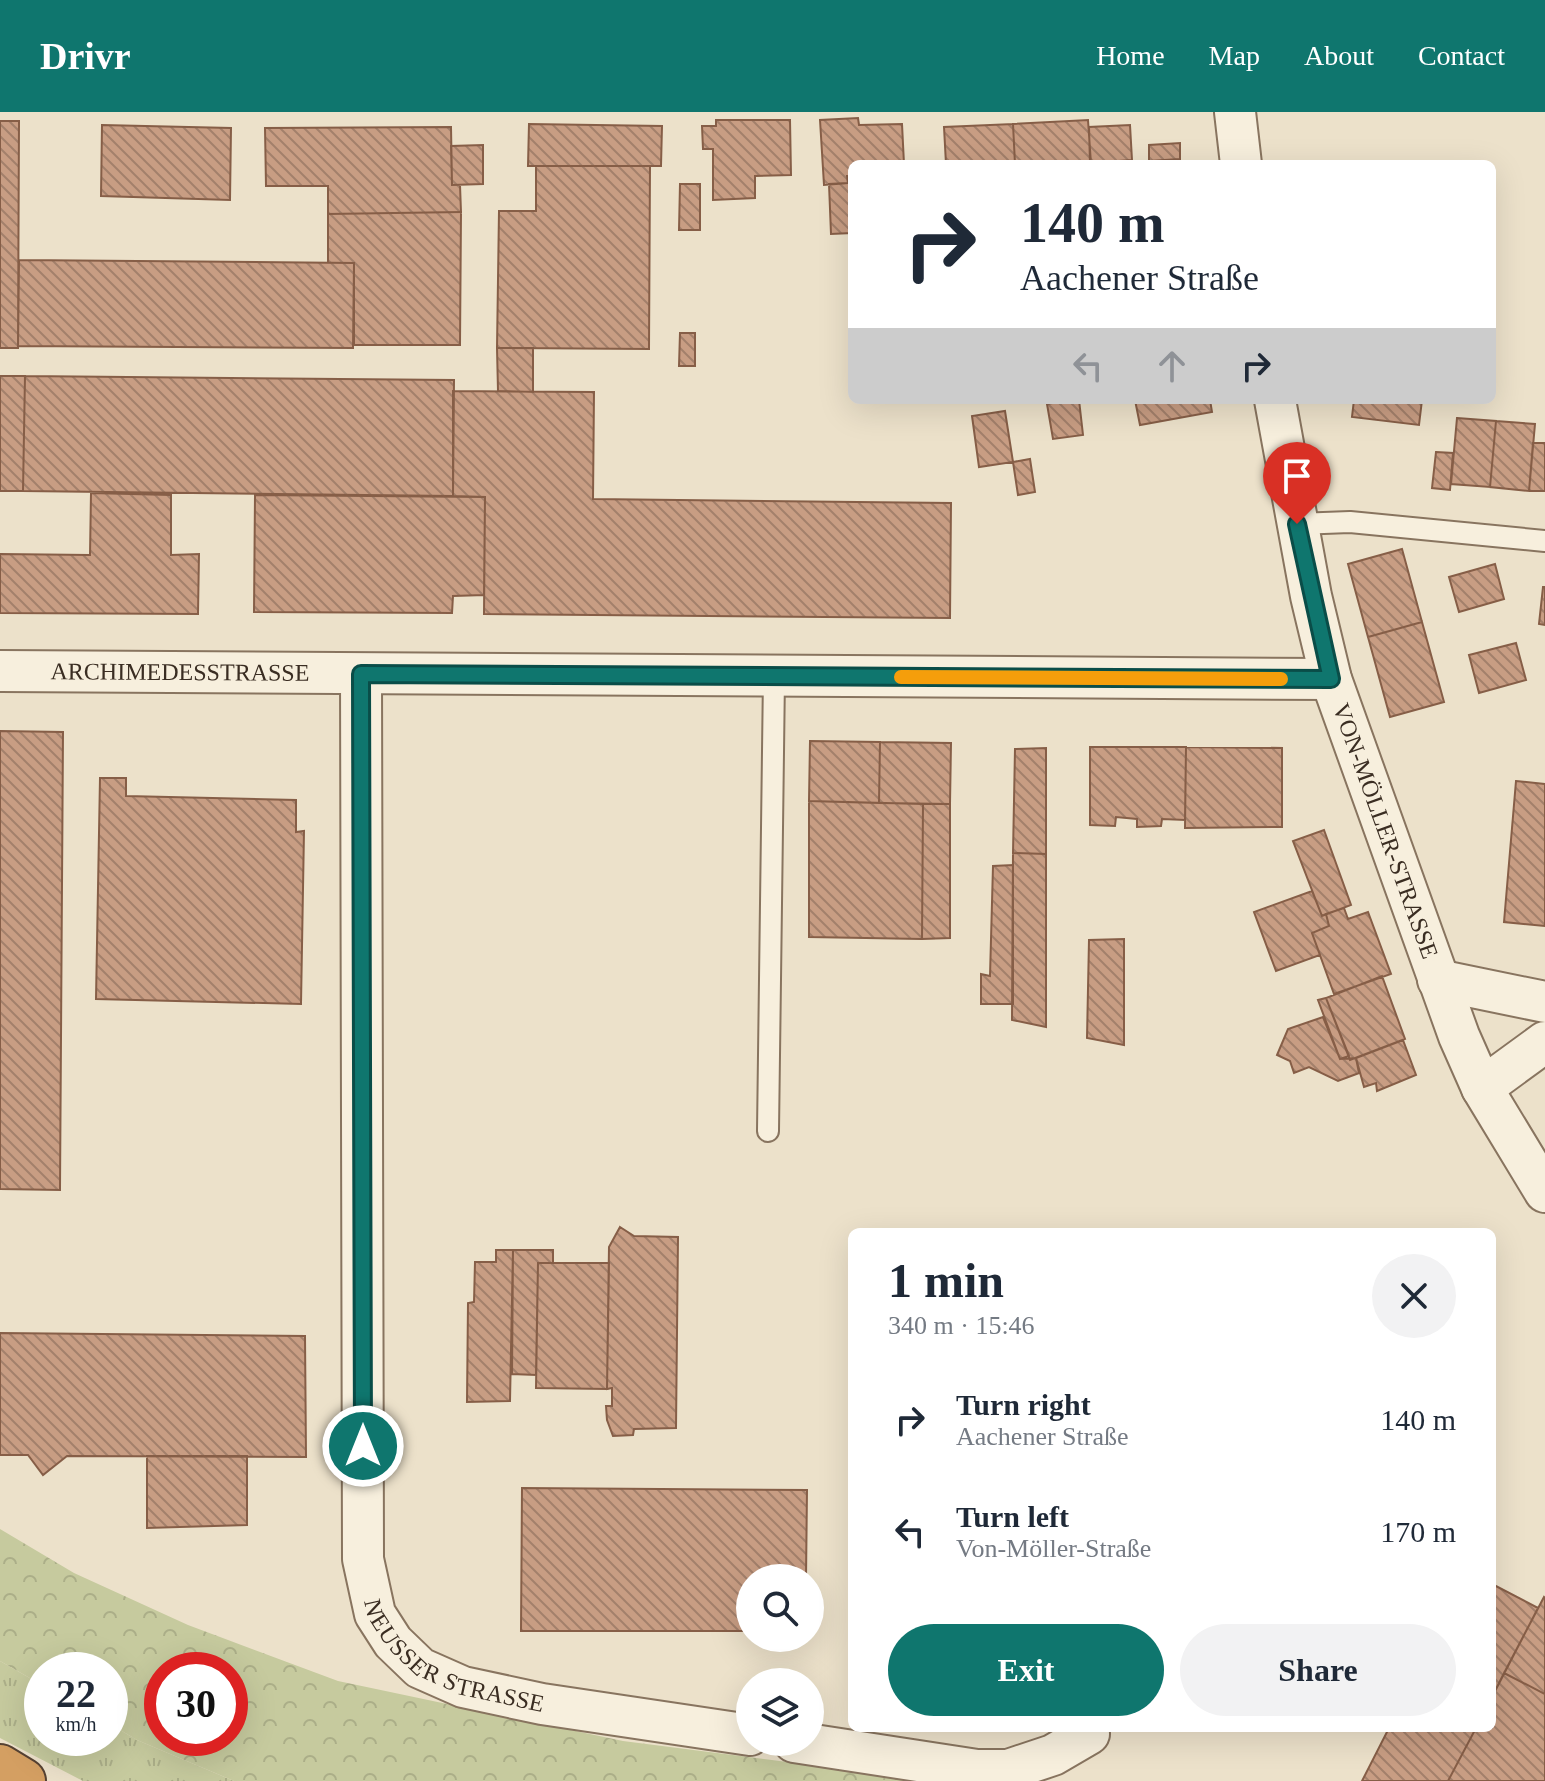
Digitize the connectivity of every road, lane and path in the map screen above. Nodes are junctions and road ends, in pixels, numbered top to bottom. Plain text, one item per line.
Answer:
1 (1235, 112) edge
2 (1241, 160) edge
3 (1276, 404) edge
4 (1297, 524) junction
5 (1545, 541) edge
6 (0, 671) edge
7 (361, 674) junction
8 (774, 676) junction
9 (1331, 679) junction
10 (1438, 980) junction
11 (1545, 1002) edge
12 (1545, 1042) edge
13 (1482, 1088) junction
14 (768, 1131) dead end
15 (1545, 1192) edge
16 (736, 1733) edge
17 (1089, 1734) dead end
18 (824, 1747) edge
19 (0, 1767) edge
20 (23, 1781) edge

1 - 2 street
3 - 4 street, VON-MÖLLER-STRASSE
4 - 5 lane
4 - 9 street, VON-MÖLLER-STRASSE
6 - 7 street, ARCHIMEDESSTRASSE
7 - 8 street, ARCHIMEDESSTRASSE
7 - 16 street, NEUSSER STRASSE
8 - 9 street, ARCHIMEDESSTRASSE
8 - 14 lane
9 - 10 street, VON-MÖLLER-STRASSE
10 - 11 street, VON-MÖLLER-STRASSE
10 - 13 street, VON-MÖLLER-STRASSE
12 - 13 street
13 - 15 street, VON-MÖLLER-STRASSE
17 - 18 street
19 - 20 highway

